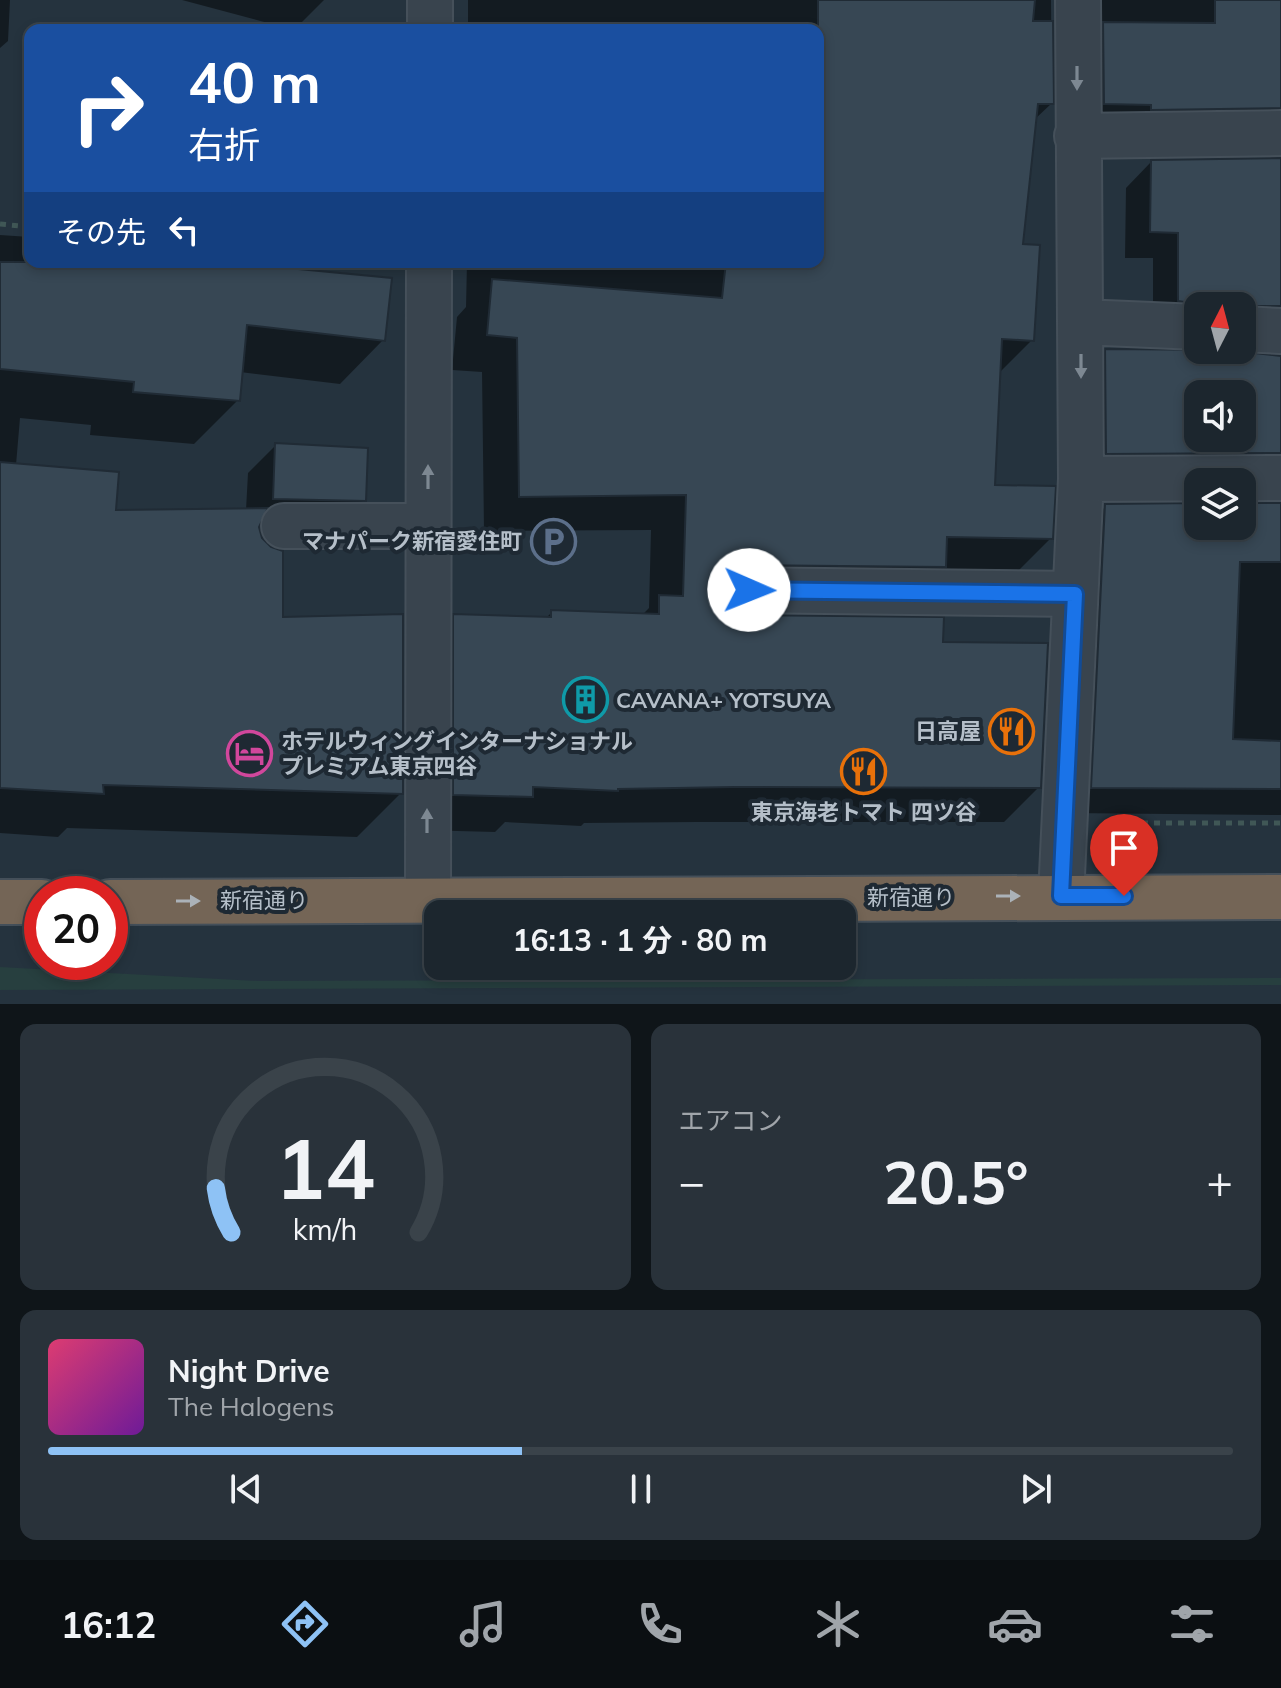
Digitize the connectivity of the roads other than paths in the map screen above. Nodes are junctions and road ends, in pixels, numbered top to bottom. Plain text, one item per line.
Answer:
1 (430, 0) edge
2 (1078, 0) edge
3 (430, 24) edge
4 (1281, 133) edge
5 (1077, 136) junction
6 (429, 268) edge
7 (1081, 322) junction
8 (1184, 326) edge
9 (1256, 330) edge
10 (1281, 331) edge
11 (1281, 478) edge
12 (1081, 479) junction
13 (284, 526) dead end
14 (428, 526) junction
15 (749, 590) dead end
16 (1075, 594) junction
17 (1061, 896) junction
18 (1281, 897) edge
19 (428, 899) junction
20 (0, 902) edge
21 (24, 902) edge
22 (128, 902) edge

1 - 3 street
2 -> 5 street
4 - 5 street
5 - 7 street
14 -> 6 street
7 - 8 street
7 -> 12 street
9 - 10 street
11 - 12 street
12 - 16 street
13 - 14 street
19 -> 14 street
15 - 16 street
16 - 17 street
17 - 18 highway, 新宿通り
19 -> 17 highway, 新宿通り
22 -> 19 highway, 新宿通り
20 - 21 highway

